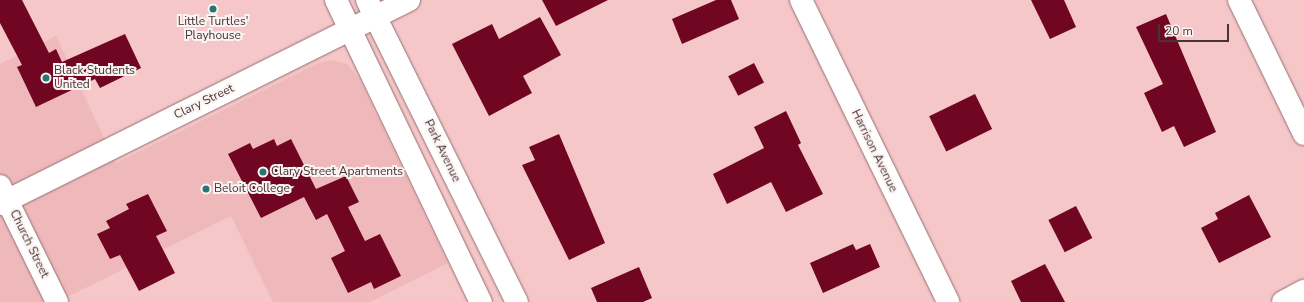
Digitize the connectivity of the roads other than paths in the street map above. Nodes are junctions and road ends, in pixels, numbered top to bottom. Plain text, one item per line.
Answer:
1 (336, 0) edge
2 (409, 0) edge
3 (801, 0) edge
4 (1239, 0) edge
5 (371, 8) edge
6 (351, 29) junction
7 (1304, 134) edge
8 (2, 197) edge
9 (1304, 291) edge
10 (57, 302) edge
11 (481, 302) edge
12 (517, 302) edge
13 (948, 302) edge
14 (1283, 302) edge

1 - 6 street
2 - 5 street, Clary Street
3 - 13 street, Harrison Avenue
4 - 7 street
5 - 6 street, Clary Street
5 - 12 street, Park Avenue
6 - 8 street, Clary Street
6 - 11 street
8 - 10 street, Church Street
9 - 14 street

